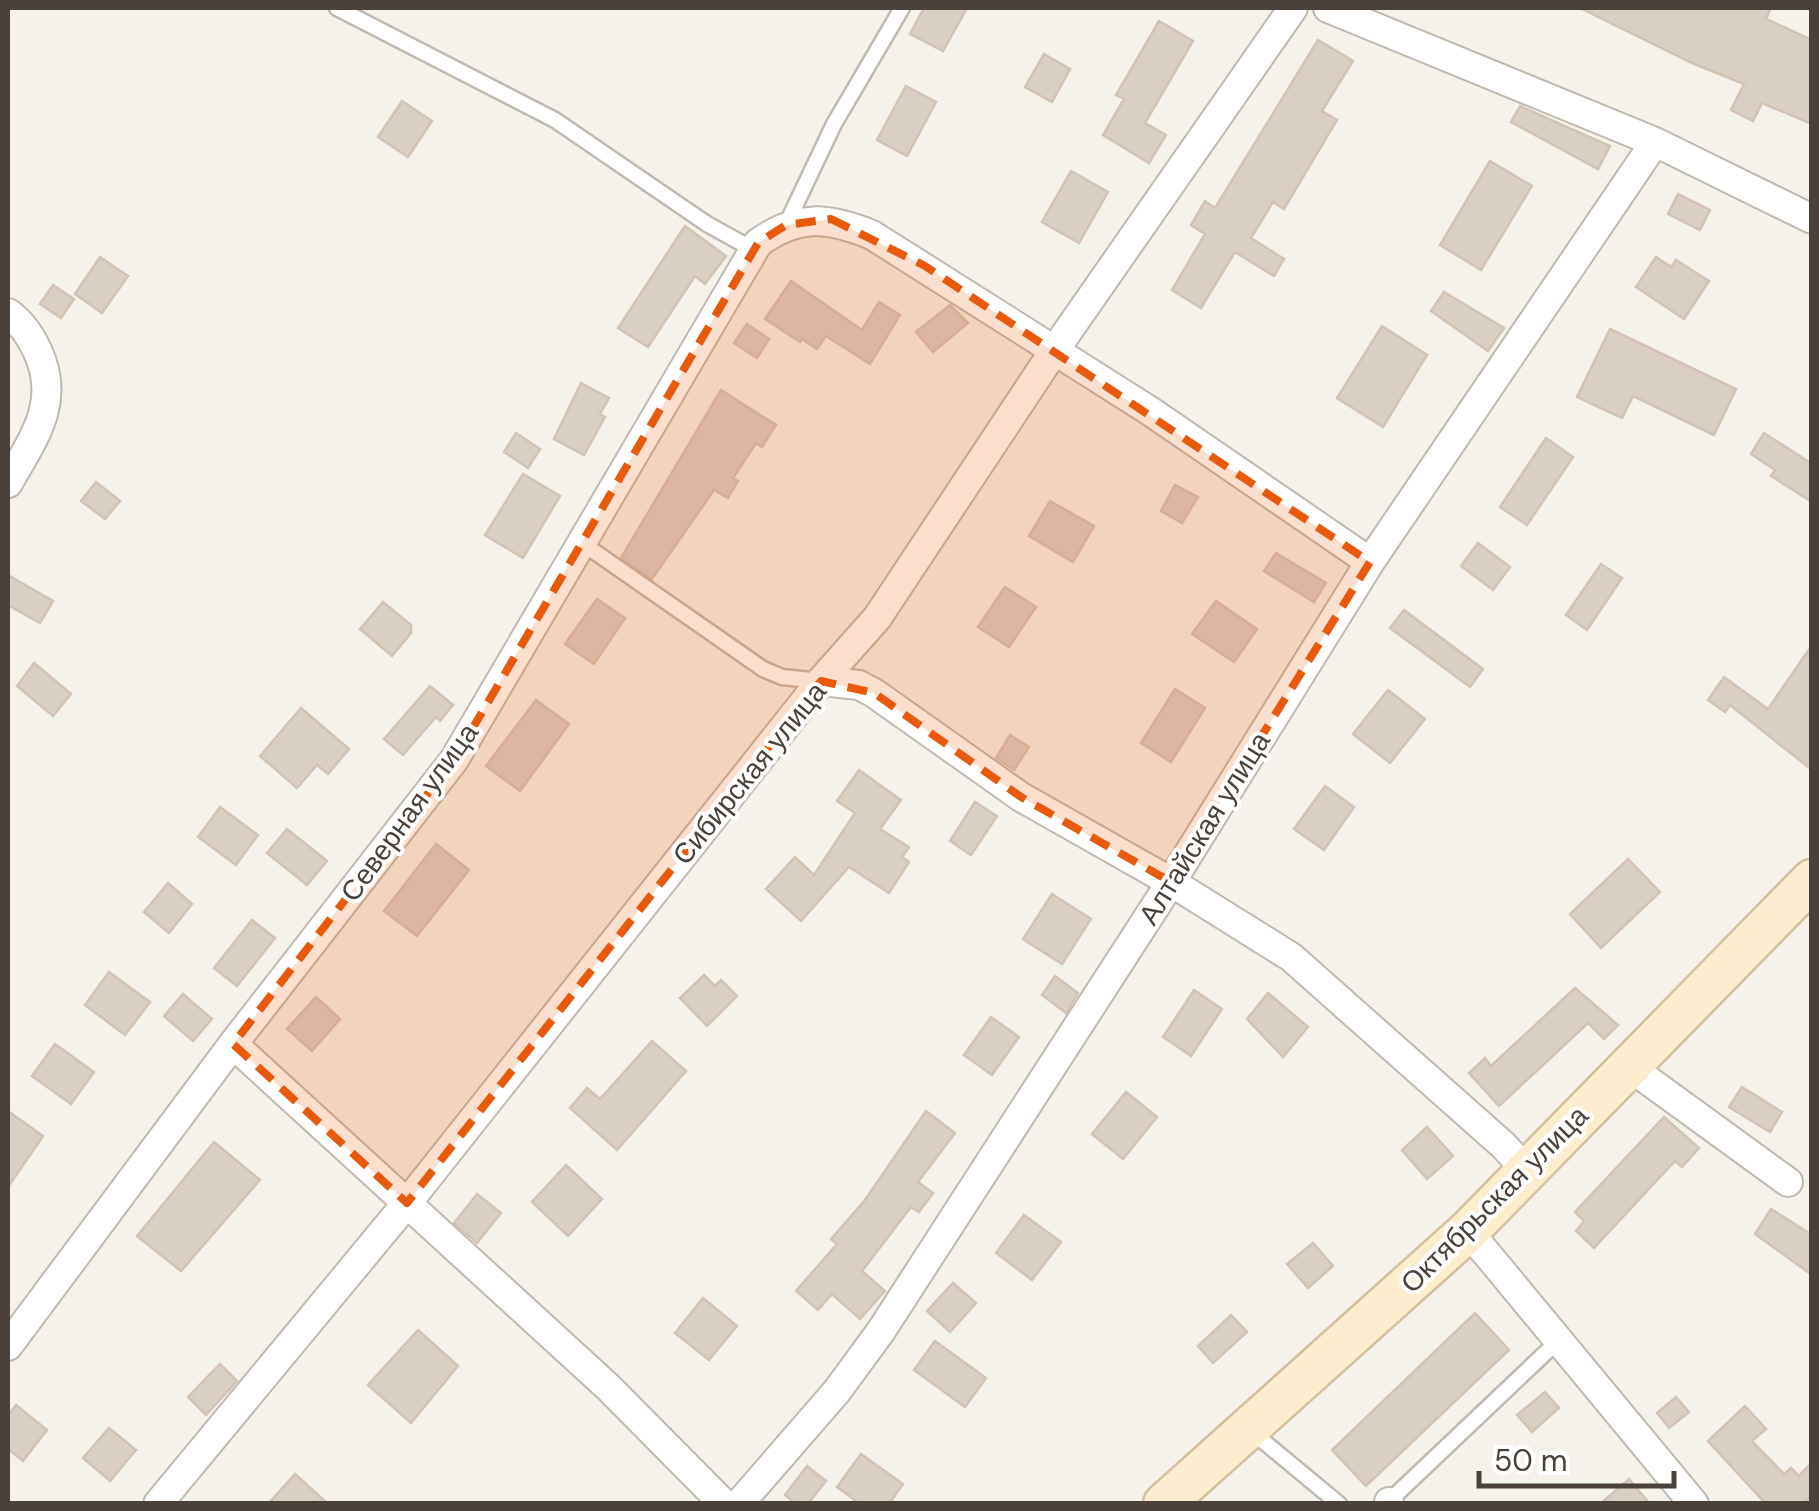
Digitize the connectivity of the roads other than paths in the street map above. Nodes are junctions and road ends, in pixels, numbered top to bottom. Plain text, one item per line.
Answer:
1 (337, 8) edge
2 (902, 8) edge
3 (1293, 8) edge
4 (1328, 8) edge
5 (1655, 142) junction
6 (1812, 219) edge
7 (786, 225) junction
8 (756, 246) junction
9 (8, 314) edge
10 (1054, 351) junction
11 (8, 483) edge
12 (582, 543) junction
13 (1370, 562) junction
14 (821, 682) junction
15 (1812, 880) edge
16 (1172, 882) junction
17 (233, 1044) junction
18 (1627, 1065) junction
19 (1528, 1172) junction
20 (1788, 1182) dead end
21 (407, 1203) junction
22 (1468, 1231) junction
23 (1559, 1340) junction
24 (8, 1346) edge
25 (1248, 1428) junction
26 (1388, 1503) edge
27 (158, 1504) edge
28 (724, 1504) edge
29 (739, 1504) edge
30 (1164, 1504) edge
31 (1340, 1504) edge
32 (1694, 1504) edge

1 - 8 lane
2 - 7 lane
3 - 10 street, Сибирская улица
4 - 5 street
5 - 6 street
5 - 13 street, Алтайская улица
7 - 8 street
7 - 10 street
8 - 12 street, Северная улица
9 - 11 street
10 - 13 street
10 - 14 street, Сибирская улица
12 - 14 lane
12 - 17 street, Северная улица
13 - 16 street, Алтайская улица
14 - 16 street
14 - 21 street, Сибирская улица
15 - 18 street, Октябрьская улица
16 - 19 street
16 - 29 street, Алтайская улица
17 - 21 street
17 - 24 street, Северная улица
18 - 19 street, Октябрьская улица
18 - 20 street
19 - 22 street, Октябрьская улица
21 - 27 street, Сибирская улица
21 - 28 street
22 - 23 street
22 - 25 street, Октябрьская улица
23 - 26 lane
23 - 32 street
25 - 30 street, Октябрьская улица
25 - 31 lane

